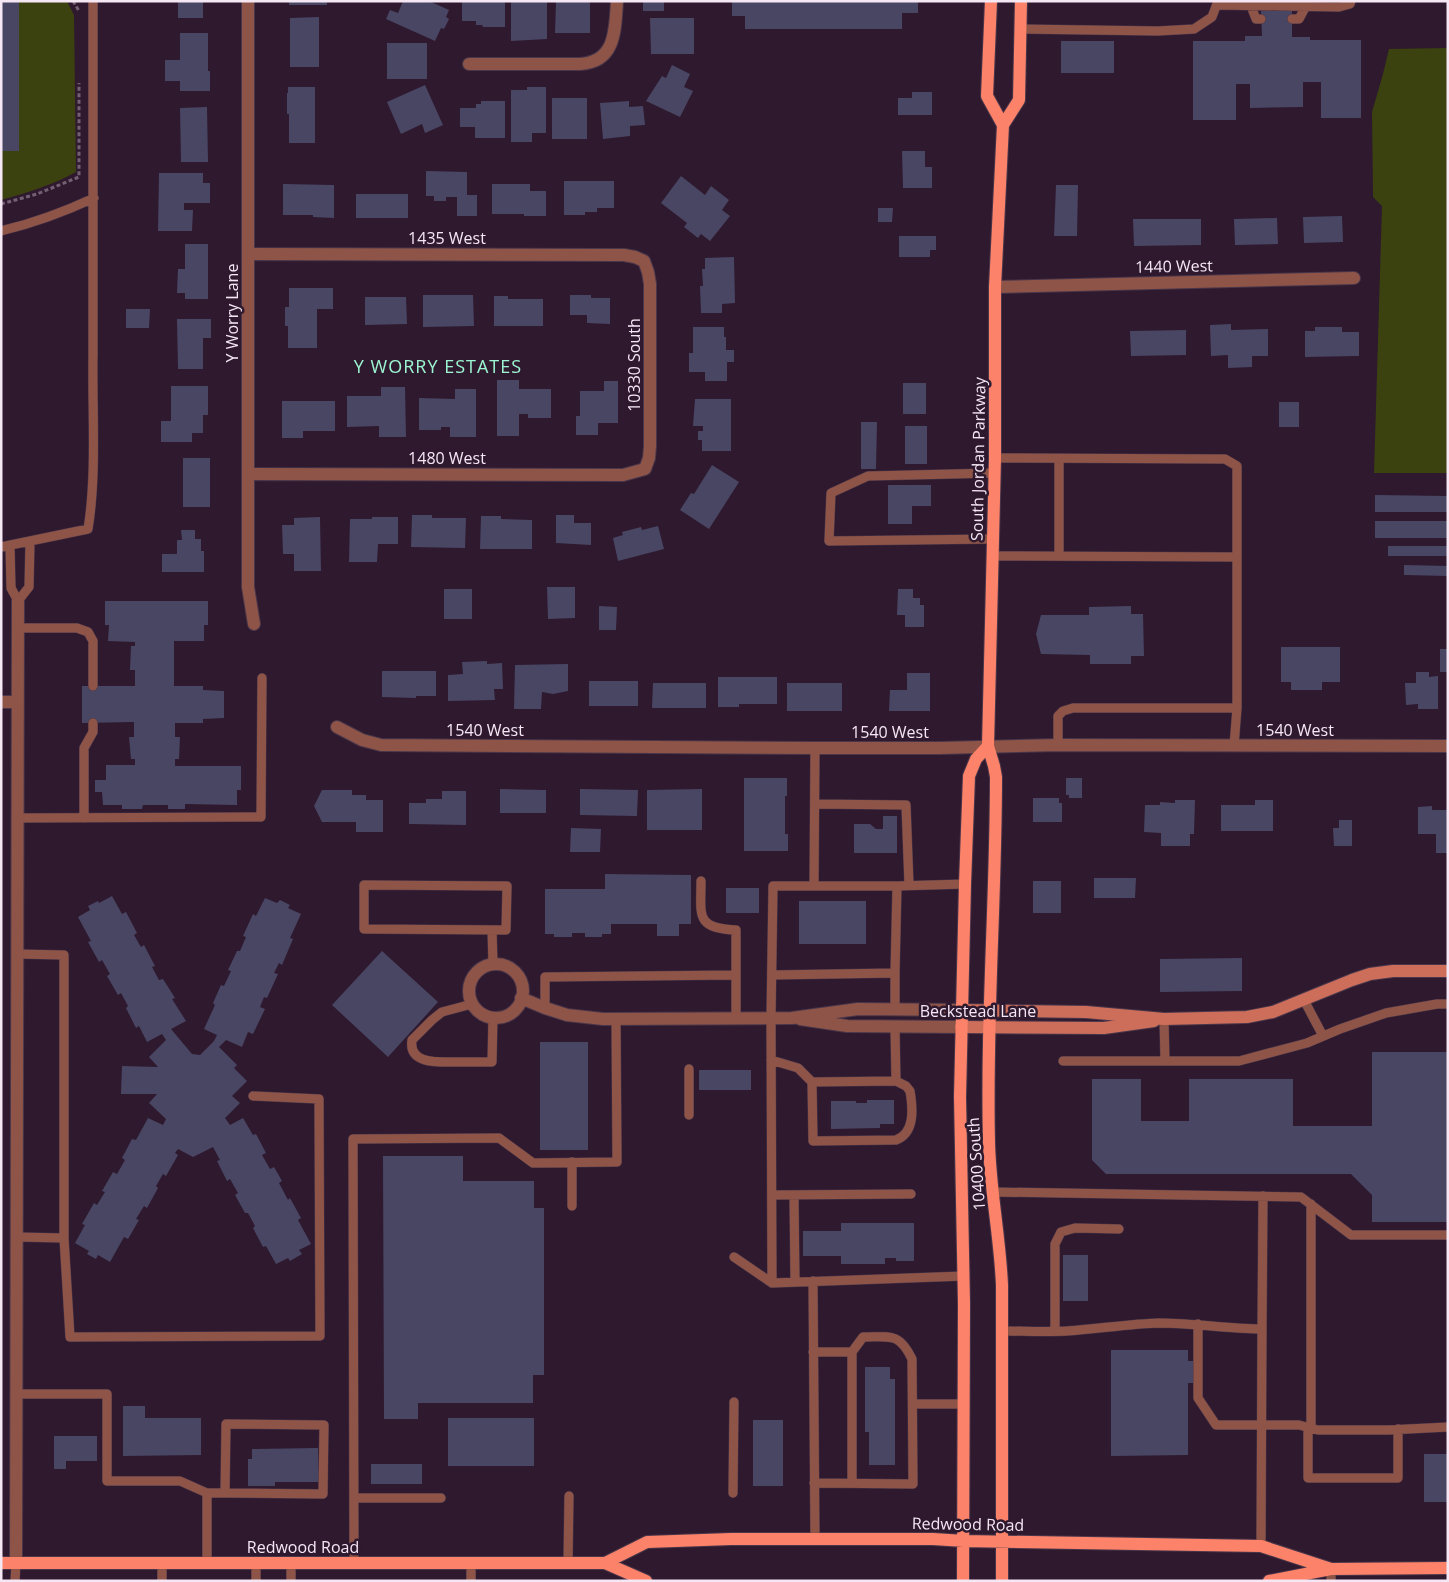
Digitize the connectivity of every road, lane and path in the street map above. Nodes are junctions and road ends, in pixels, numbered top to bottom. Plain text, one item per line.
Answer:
1 (73, 1) edge
2 (79, 1) edge
3 (93, 1) edge
4 (248, 1) edge
5 (617, 1) edge
6 (991, 1) edge
7 (1021, 1) edge
8 (1351, 1) edge
9 (1217, 3) edge
10 (1251, 6) junction
11 (1306, 6) junction
12 (79, 11) junction
13 (1261, 19) dead end
14 (1292, 19) dead end
15 (79, 20) dead end
16 (1020, 29) junction
17 (469, 64) dead end
18 (79, 75) dead end
19 (1003, 125) junction
20 (94, 198) junction
21 (1, 204) edge
22 (1, 231) edge
23 (248, 254) junction
24 (644, 261) joint
25 (1354, 278) dead end
26 (995, 287) junction
27 (995, 458) junction
28 (1059, 459) junction
29 (645, 469) joint
30 (995, 473) junction
31 (248, 474) junction
32 (993, 539) junction
33 (30, 542) junction
34 (6, 547) edge
35 (993, 556) junction
36 (1059, 556) junction
37 (1237, 557) junction
38 (18, 601) junction
39 (254, 624) dead end
40 (18, 628) junction
41 (262, 678) dead end
42 (93, 686) dead end
43 (1, 702) edge
44 (18, 702) junction
45 (1237, 708) junction
46 (93, 723) dead end
47 (336, 727) dead end
48 (1058, 745) junction
49 (988, 746) junction
50 (1234, 746) junction
51 (1448, 746) edge
52 (815, 748) junction
53 (815, 804) junction
54 (18, 818) junction
55 (84, 818) junction
56 (701, 881) dead end
57 (965, 884) junction
58 (909, 885) junction
59 (814, 886) junction
60 (897, 886) junction
61 (492, 930) junction
62 (17, 954) junction
63 (493, 964) junction
64 (1448, 970) edge
65 (895, 973) junction
66 (736, 975) junction
67 (772, 975) junction
68 (521, 998) junction
69 (1304, 1000) junction
70 (472, 1004) junction
71 (1448, 1004) edge
72 (545, 1008) junction
73 (895, 1009) junction
74 (961, 1010) junction
75 (990, 1010) junction
76 (493, 1017) junction
77 (736, 1018) junction
78 (771, 1018) junction
79 (792, 1018) junction
80 (1164, 1018) junction
81 (616, 1019) junction
82 (895, 1027) junction
83 (961, 1027) junction
84 (989, 1027) junction
85 (1323, 1036) junction
86 (771, 1060) junction
87 (1063, 1061) dead end
88 (1165, 1061) junction
89 (689, 1069) dead end
90 (896, 1081) junction
91 (812, 1082) junction
92 (253, 1096) dead end
93 (689, 1115) dead end
94 (572, 1162) junction
95 (993, 1192) junction
96 (911, 1194) dead end
97 (794, 1195) junction
98 (772, 1196) junction
99 (1263, 1196) junction
100 (1311, 1204) junction
101 (572, 1206) dead end
102 (1119, 1229) dead end
103 (1448, 1235) edge
104 (17, 1237) junction
105 (64, 1238) junction
106 (734, 1257) dead end
107 (964, 1276) junction
108 (813, 1281) junction
109 (795, 1282) junction
110 (772, 1283) junction
111 (1198, 1324) junction
112 (1262, 1329) junction
113 (1002, 1331) junction
114 (1055, 1331) junction
115 (813, 1352) junction
116 (852, 1352) junction
117 (16, 1394) junction
118 (734, 1402) dead end
119 (914, 1404) junction
120 (964, 1404) junction
121 (1262, 1424) junction
122 (1309, 1427) junction
123 (1448, 1427) edge
124 (1398, 1429) junction
125 (814, 1483) junction
126 (852, 1483) junction
127 (207, 1493) junction
128 (225, 1493) junction
129 (733, 1493) dead end
130 (568, 1496) dead end
131 (354, 1498) junction
132 (441, 1498) dead end
133 (815, 1539) junction
134 (964, 1541) junction
135 (1002, 1542) junction
136 (1261, 1546) junction
137 (1, 1563) edge
138 (16, 1563) junction
139 (162, 1563) junction
140 (207, 1563) junction
141 (256, 1563) junction
142 (291, 1563) junction
143 (354, 1563) junction
144 (471, 1563) junction
145 (568, 1563) junction
146 (605, 1563) junction
147 (1448, 1568) edge
148 (1331, 1575) edge
149 (15, 1581) edge
150 (162, 1581) edge
151 (256, 1581) edge
152 (291, 1581) edge
153 (471, 1581) edge
154 (646, 1581) edge
155 (963, 1581) edge
156 (1002, 1581) edge
157 (1269, 1581) edge

1 - 12 path
2 - 12 path
3 - 20 lane
4 - 23 street, Y Worry Lane
5 - 17 street
6 - 19 main road
7 - 16 main road
8 - 11 lane
9 - 10 lane
9 - 16 lane
10 - 11 lane
10 - 13 lane
11 - 14 lane
12 - 15 path
16 - 19 main road
18 - 21 path
19 - 26 main road, South Jordan Parkway
20 - 22 lane
20 - 33 lane
23 - 24 street, 1435 West
23 - 31 street, Y Worry Lane
24 - 29 street, 10330 South
25 - 26 street, 1440 West
26 - 27 main road, South Jordan Parkway
27 - 28 lane
27 - 30 main road, South Jordan Parkway
28 - 36 lane
28 - 37 lane
29 - 31 street, 1480 West
30 - 32 main road, South Jordan Parkway
30 - 32 lane
31 - 39 street, Y Worry Lane
32 - 35 main road, South Jordan Parkway
33 - 34 lane
33 - 38 lane
34 - 38 lane
35 - 36 lane
35 - 49 main road, South Jordan Parkway
36 - 37 lane
37 - 45 lane
38 - 40 street
40 - 42 lane
40 - 44 street
41 - 55 lane
43 - 44 street
44 - 54 street
45 - 48 lane
45 - 50 lane
46 - 55 lane
47 - 52 street, 1540 West
48 - 49 street, 1540 West
48 - 50 street, 1540 West
49 - 52 street, 1540 West
49 - 57 main road, 10400 South
49 - 75 main road, 10400 South
50 - 51 street, 1540 West
52 - 53 lane
53 - 58 lane
53 - 59 lane
54 - 55 lane
54 - 62 street
56 - 66 lane
57 - 58 lane
57 - 74 main road, 10400 South
58 - 60 lane
59 - 60 lane
59 - 67 lane
60 - 65 lane
61 - 61 lane
61 - 63 lane
62 - 104 street
62 - 105 lane
63 - 68 street
63 - 70 street
64 - 69 street, Beckstead Lane
65 - 67 lane
65 - 73 lane
66 - 72 lane
66 - 77 lane
67 - 78 lane
68 - 72 street, Beckstead Lane
68 - 76 street
69 - 80 street, Beckstead Lane
69 - 85 lane
70 - 76 street
70 - 76 lane
71 - 85 lane
72 - 81 street, Beckstead Lane
73 - 74 street, Beckstead Lane
73 - 79 street, Beckstead Lane
74 - 75 street, Beckstead Lane
74 - 83 main road, 10400 South
75 - 80 street, Beckstead Lane
75 - 84 main road, 10400 South
77 - 78 street, Beckstead Lane
77 - 81 street, Beckstead Lane
78 - 79 street, Beckstead Lane
78 - 86 lane
79 - 82 street, Beckstead Lane
80 - 84 street, Beckstead Lane
80 - 88 lane
81 - 94 lane
82 - 83 street, Beckstead Lane
82 - 90 lane
83 - 84 street, Beckstead Lane
83 - 107 main road, 10400 South
84 - 95 main road, 10400 South
85 - 88 lane
86 - 91 lane
86 - 98 lane
87 - 88 lane
89 - 93 lane
90 - 91 lane
90 - 91 lane
92 - 105 lane
94 - 101 lane
94 - 131 lane
95 - 99 lane
95 - 113 main road, 10400 South
96 - 97 lane
97 - 98 lane
97 - 109 lane
98 - 110 lane
99 - 100 lane
99 - 112 lane
100 - 103 lane
100 - 122 lane
102 - 114 lane
104 - 105 lane
104 - 117 street
106 - 110 lane
107 - 108 lane
107 - 120 main road, 10400 South
108 - 109 lane
108 - 115 lane
109 - 110 lane
111 - 112 lane
111 - 114 lane
111 - 121 lane
112 - 121 lane
113 - 114 lane
113 - 135 main road, 10400 South
115 - 116 lane
115 - 125 lane
116 - 119 lane
116 - 126 lane
117 - 127 lane
117 - 138 street
118 - 129 lane
119 - 120 lane
119 - 126 lane
120 - 134 main road, 10400 South
121 - 122 lane
121 - 136 lane
122 - 124 lane
122 - 124 lane
123 - 124 lane
125 - 126 lane
125 - 133 lane
127 - 128 lane
127 - 140 lane
128 - 128 lane
130 - 145 lane
131 - 132 lane
131 - 143 lane
133 - 134 main road, Redwood Road
133 - 146 main road, Redwood Road
134 - 135 main road, Redwood Road
134 - 155 main road, 10400 South
135 - 136 main road, Redwood Road
135 - 156 main road, 10400 South
136 - 148 main road, Redwood Road
137 - 138 main road, Redwood Road
138 - 139 main road, Redwood Road
138 - 149 lane
139 - 140 main road, Redwood Road
139 - 150 lane
140 - 141 main road, Redwood Road
141 - 142 main road, Redwood Road
141 - 151 lane
142 - 143 main road, Redwood Road
142 - 152 lane
143 - 144 main road, Redwood Road
144 - 145 main road, Redwood Road
144 - 153 lane
145 - 146 main road, Redwood Road
146 - 154 main road, Redwood Road
147 - 148 main road, Redwood Road
148 - 157 main road, Redwood Road

